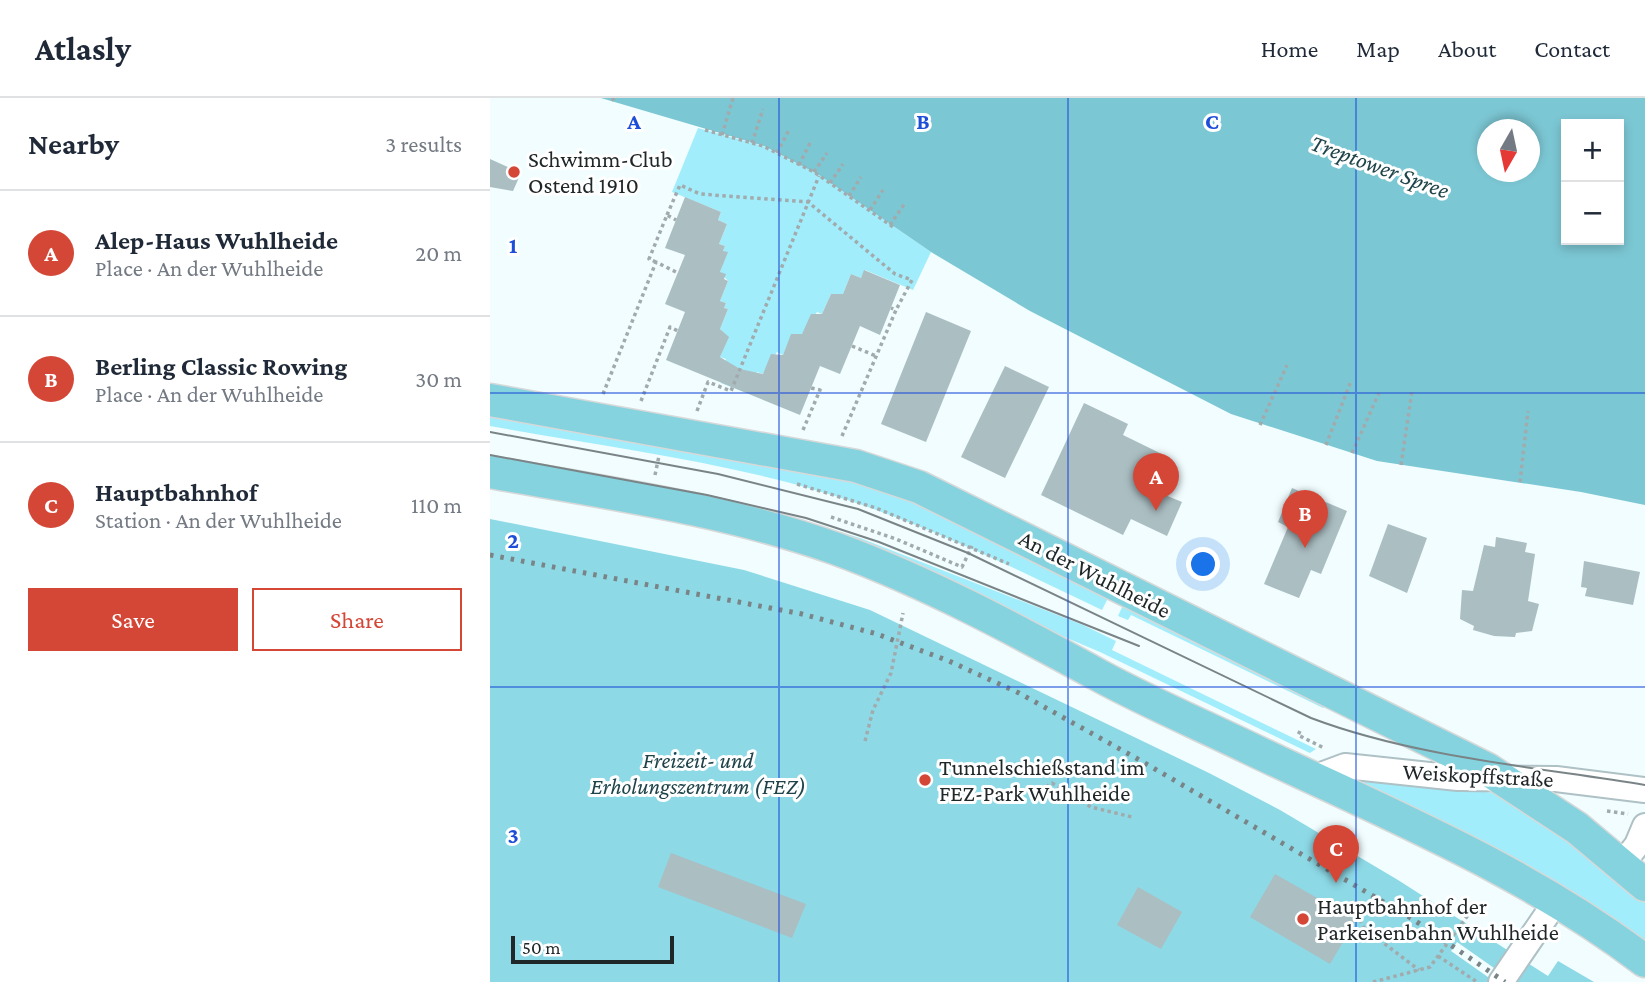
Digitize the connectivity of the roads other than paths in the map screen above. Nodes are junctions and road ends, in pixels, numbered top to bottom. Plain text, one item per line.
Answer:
1 (490, 400) edge
2 (490, 472) edge
3 (1313, 778) junction
4 (1503, 778) junction
5 (1645, 790) edge
6 (1641, 821) edge
7 (1633, 875) edge
8 (1557, 900) junction
9 (1645, 961) edge
10 (1501, 982) edge

1 - 4 main road, An der Wuhlheide
2 - 3 main road
3 - 4 street, Weiskopffstraße
3 - 8 main road
4 - 5 street, Weiskopffstraße
4 - 7 main road, An der Wuhlheide
6 - 7 street
8 - 9 main road
8 - 10 street

